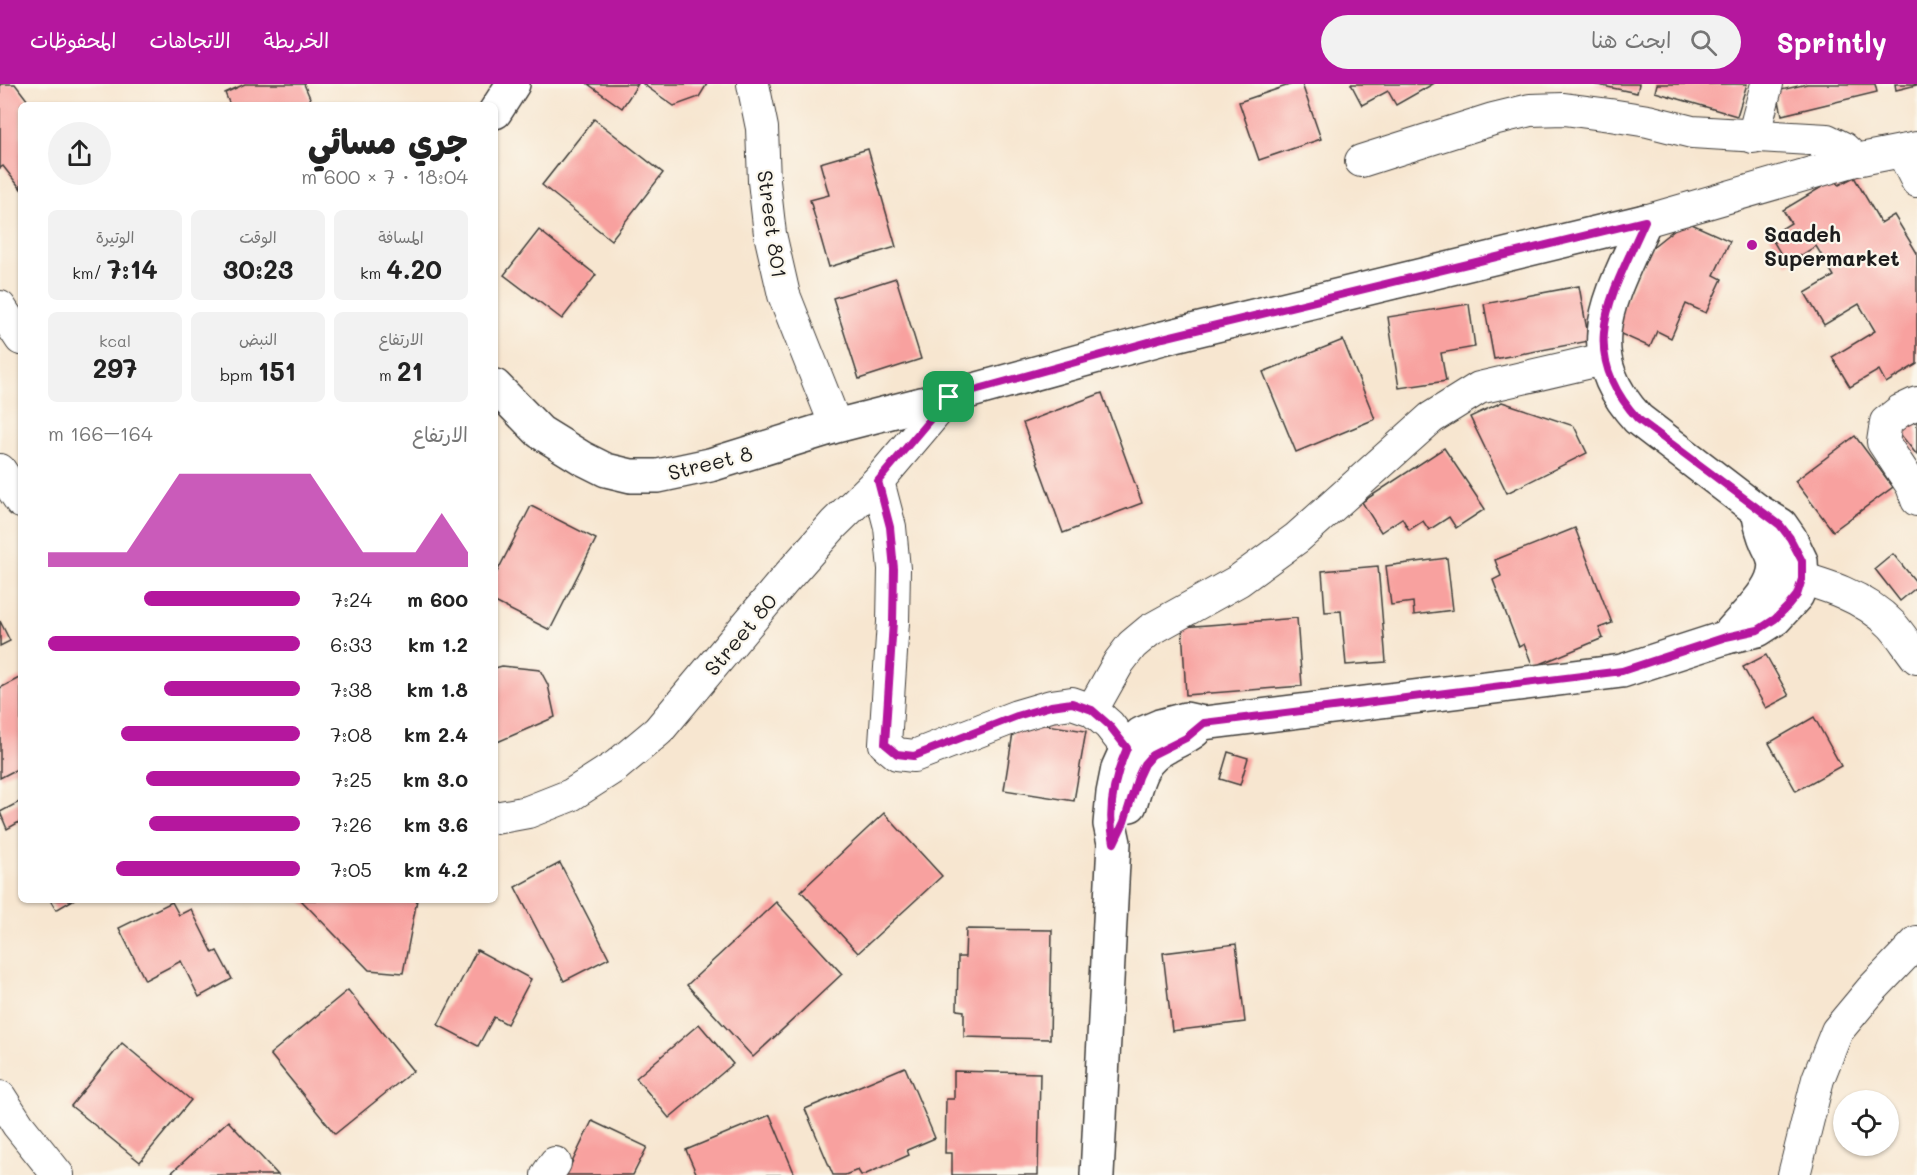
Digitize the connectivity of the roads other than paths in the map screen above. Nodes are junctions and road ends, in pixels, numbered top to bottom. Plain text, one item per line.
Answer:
1 (513, 84) edge
2 (753, 84) edge
3 (1767, 84) edge
4 (498, 107) edge
5 (1753, 137) junction
6 (1909, 150) edge
7 (1856, 160) junction
8 (1361, 161) dead end
9 (1917, 181) edge
10 (1645, 221) junction
11 (0, 307) edge
12 (18, 334) edge
13 (1604, 359) junction
14 (498, 389) edge
15 (949, 397) junction
16 (1917, 403) edge
17 (836, 426) junction
18 (0, 470) edge
19 (878, 481) junction
20 (18, 497) edge
21 (1917, 500) edge
22 (1789, 575) junction
23 (1917, 658) edge
24 (1092, 710) junction
25 (1204, 723) junction
26 (1127, 748) junction
27 (498, 818) edge
28 (1114, 843) junction
29 (1917, 942) edge
30 (0, 1096) edge
31 (58, 1175) edge
32 (1097, 1175) edge
33 (1794, 1175) edge

1 - 4 street
2 - 17 street, Street 801
3 - 5 street
5 - 7 street
5 - 8 street
6 - 7 street
6 - 9 street
7 - 10 street
10 - 13 street
10 - 15 street, Street 8
11 - 12 street
13 - 22 street
13 - 24 street
14 - 17 street, Street 8
15 - 17 street, Street 8
15 - 19 street, Street 80
16 - 21 street
18 - 20 street
19 - 24 street
19 - 27 street, Street 80
22 - 23 street
22 - 25 street
24 - 26 street
25 - 26 street
25 - 28 street
26 - 28 street
28 - 32 street
29 - 33 street
30 - 31 street

